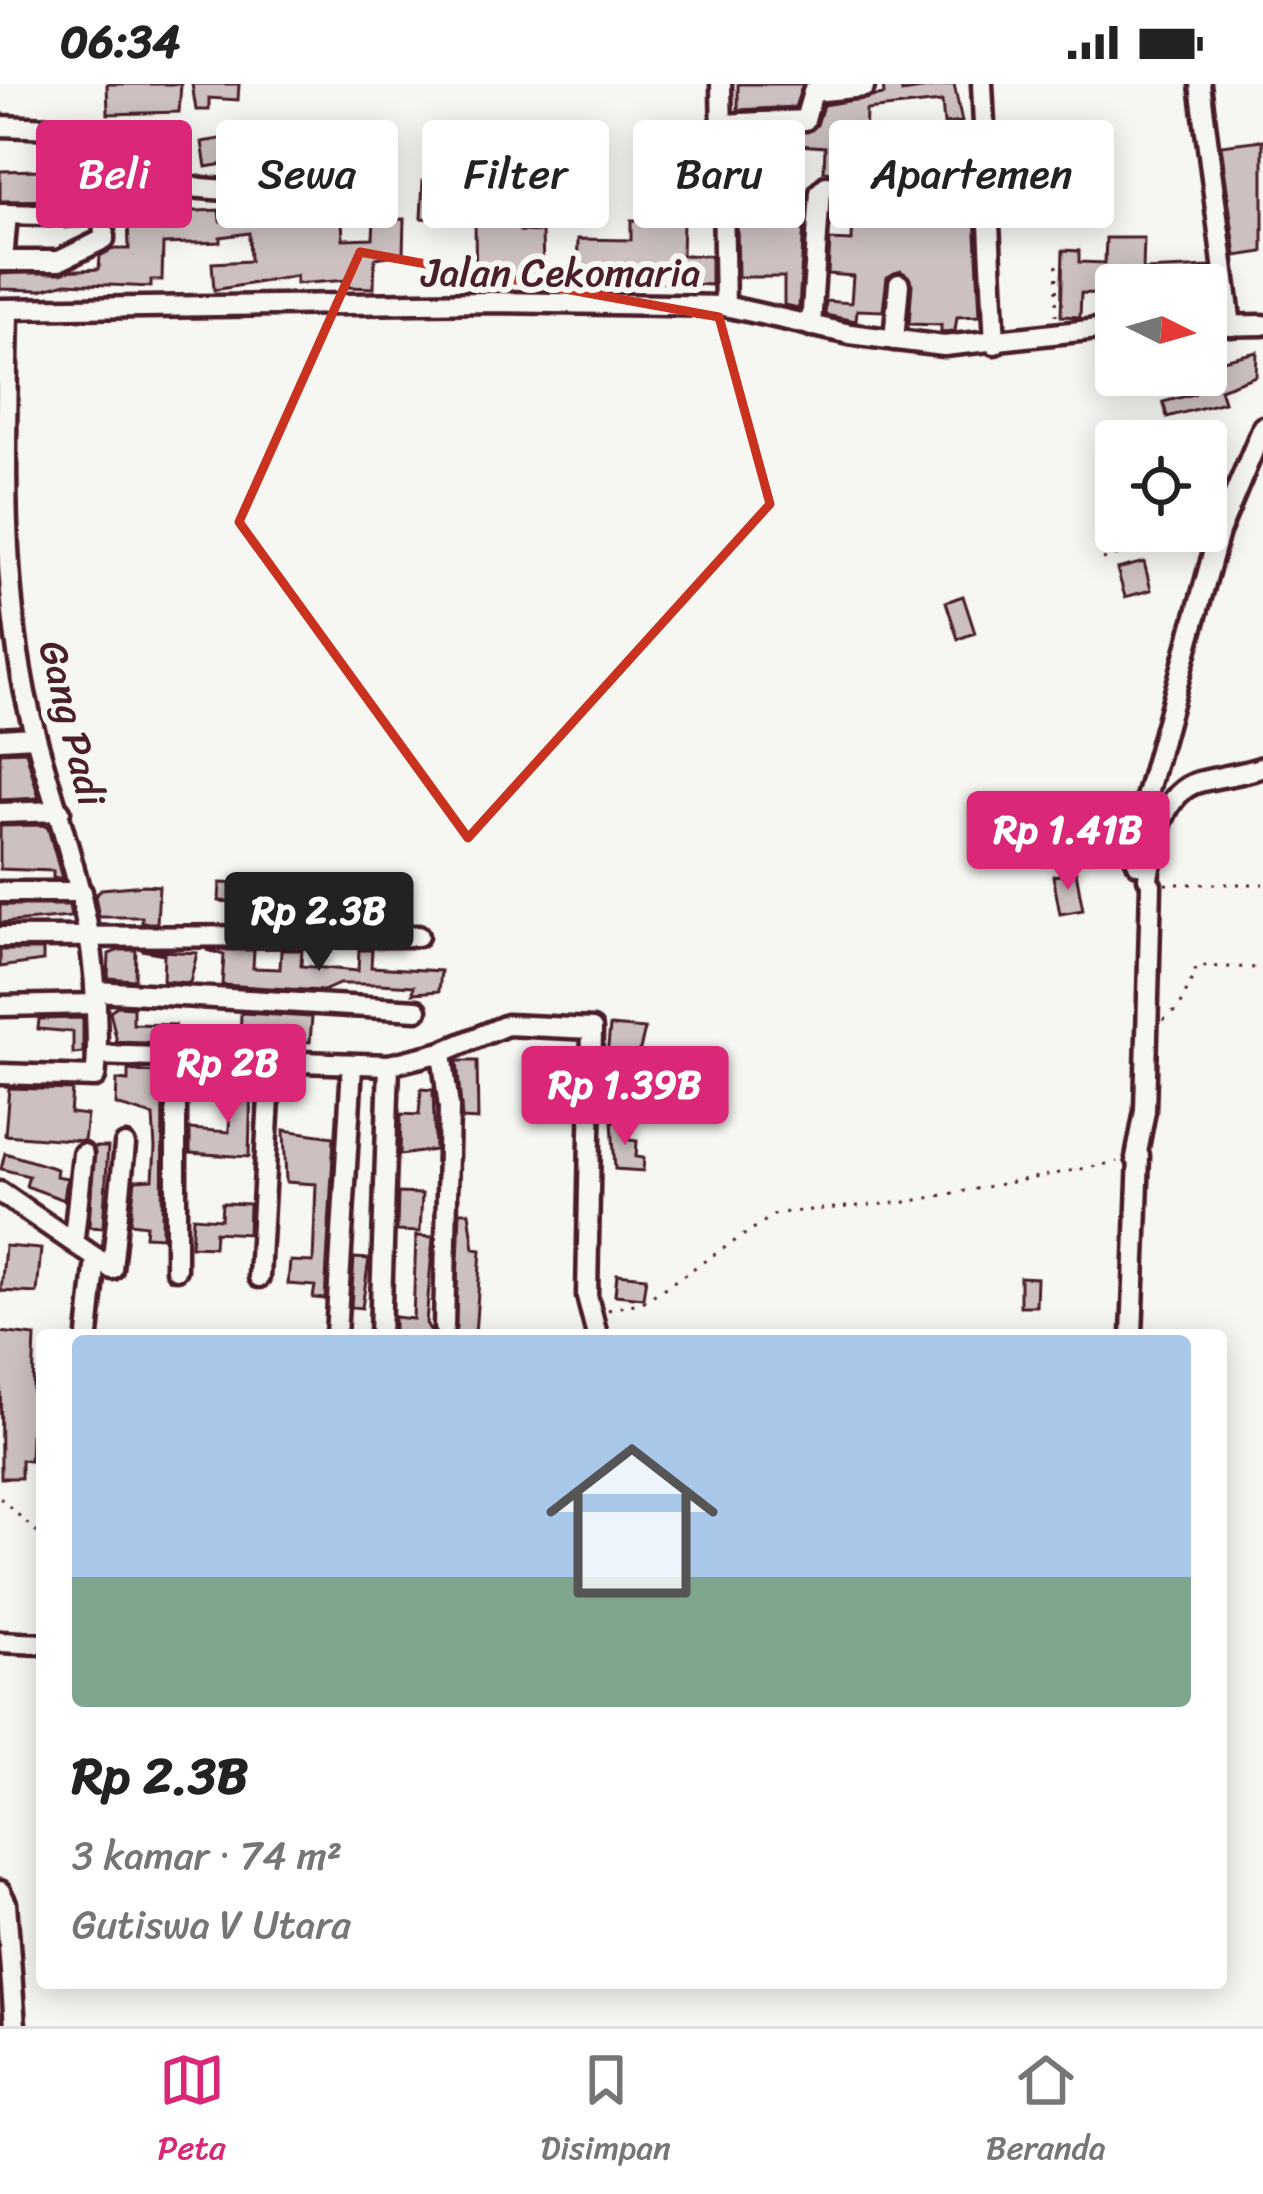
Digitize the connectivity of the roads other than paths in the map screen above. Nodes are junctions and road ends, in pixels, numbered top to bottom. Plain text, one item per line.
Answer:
1 (722, 84) edge
2 (982, 84) edge
3 (1200, 84) edge
4 (864, 87) edge
5 (723, 120) edge
6 (805, 120) edge
7 (0, 126) edge
8 (36, 127) edge
9 (829, 186) edge
10 (216, 189) edge
11 (3, 214) edge
12 (36, 215) edge
13 (724, 228) edge
14 (1, 261) edge
15 (898, 284) dead end
16 (725, 306) junction
17 (4, 310) edge
18 (1263, 325) edge
19 (811, 326) junction
20 (1227, 326) edge
21 (1231, 326) junction
22 (1095, 331) edge
23 (894, 340) junction
24 (995, 344) junction
25 (3, 418) edge
26 (1263, 427) edge
27 (2, 468) edge
28 (34, 737) dead end
29 (0, 739) edge
30 (1263, 766) edge
31 (60, 811) junction
32 (0, 813) edge
33 (1150, 881) junction
34 (0, 892) edge
35 (82, 892) junction
36 (92, 934) junction
37 (418, 936) dead end
38 (0, 937) edge
39 (96, 998) junction
40 (0, 1006) edge
41 (417, 1010) dead end
42 (442, 1052) junction
43 (98, 1054) junction
44 (176, 1060) junction
45 (271, 1062) junction
46 (389, 1065) junction
47 (352, 1066) junction
48 (0, 1074) edge
49 (125, 1145) dead end
50 (83, 1154) dead end
51 (0, 1192) edge
52 (74, 1238) junction
53 (95, 1258) junction
54 (176, 1269) dead end
55 (259, 1276) dead end
56 (444, 1327) dead end
57 (89, 1329) edge
58 (336, 1329) edge
59 (380, 1329) edge
60 (595, 1329) edge
61 (1132, 1329) edge
62 (0, 1642) edge
63 (36, 1644) edge
64 (0, 1891) edge
65 (15, 2026) edge

1 - 5 street
2 - 24 street
3 - 21 street
4 - 6 street
7 - 8 street
9 - 19 street
10 - 14 street
11 - 12 street
11 - 14 street
13 - 16 street
15 - 23 street
16 - 17 street, Jalan Cekomaria
16 - 19 street, Jalan Cekomaria
17 - 25 street, Gang Padi
18 - 21 street
19 - 23 street, Jalan Cekomaria
20 - 21 street
22 - 24 street, Jalan Cekomaria
23 - 24 street, Jalan Cekomaria
25 - 27 street, Gang Padi
26 - 33 street
27 - 31 street, Gang Padi
28 - 29 street
30 - 33 street
31 - 32 street
31 - 35 street, Gang Padi
33 - 61 street
34 - 35 street
35 - 36 street, Gang Padi
36 - 37 street
36 - 38 street
36 - 39 street, Gang Padi
39 - 40 street
39 - 41 street
39 - 43 street, Gang Padi
42 - 46 street
42 - 56 street
42 - 60 street
43 - 44 street
43 - 48 street, Gang Padi
44 - 45 street
44 - 54 street
45 - 47 street
45 - 55 street
46 - 47 street
46 - 59 street
47 - 58 street
49 - 53 street
50 - 52 street
51 - 52 street
52 - 53 street
53 - 57 street
62 - 63 street
64 - 65 street

